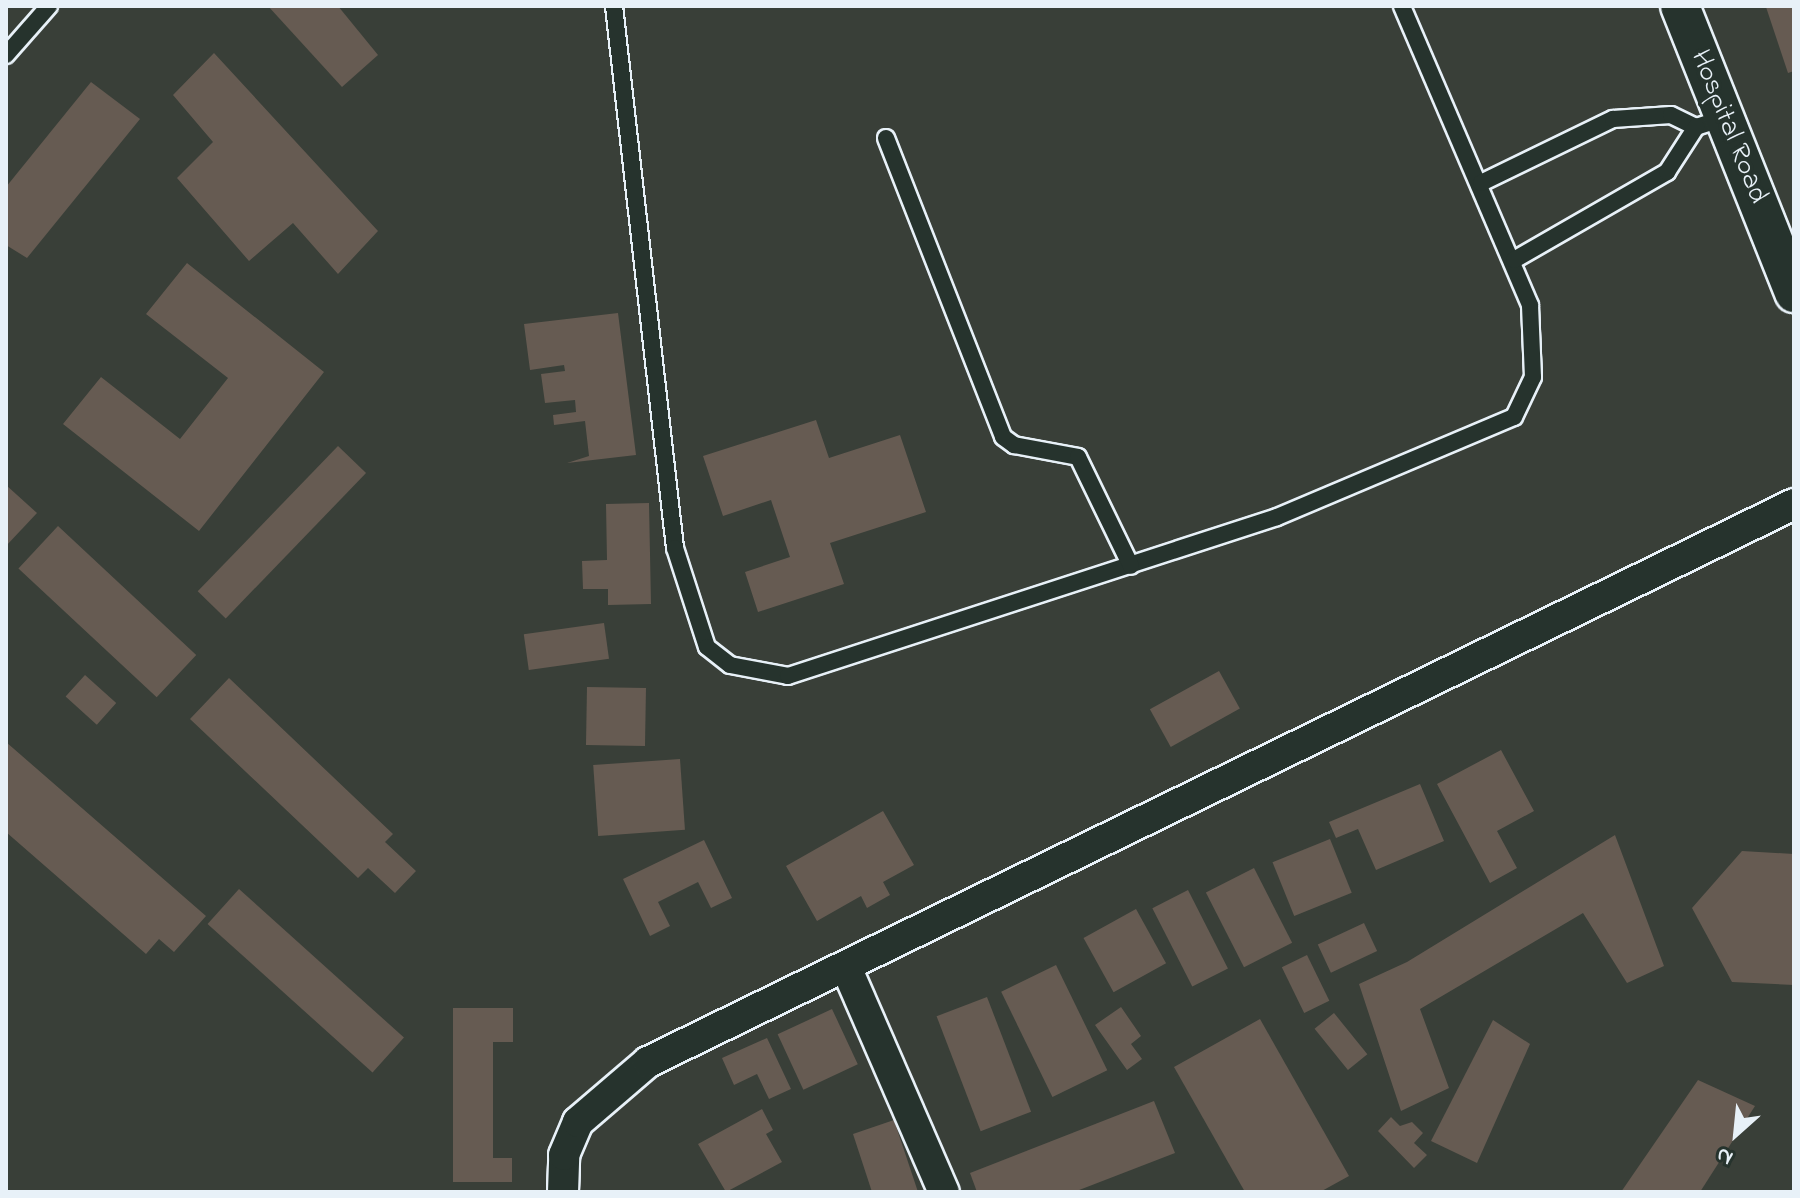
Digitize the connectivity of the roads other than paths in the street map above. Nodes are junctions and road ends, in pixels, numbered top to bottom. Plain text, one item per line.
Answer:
1 (49, 6) edge
2 (614, 6) edge
3 (1402, 6) edge
4 (1680, 6) edge
5 (6, 55) edge
6 (1710, 122) junction
7 (886, 138) dead end
8 (1481, 183) junction
9 (1514, 260) junction
10 (1794, 293) edge
11 (1794, 504) edge
12 (1131, 566) junction
13 (846, 967) junction
14 (563, 1192) edge
15 (944, 1192) edge

1 - 5 lane
2 - 12 lane
3 - 8 lane
4 - 6 street, Hospital Road
6 - 8 lane
6 - 9 lane
6 - 10 street, Hospital Road
7 - 12 lane
8 - 9 lane
9 - 12 lane
11 - 13 street
13 - 14 street
13 - 15 street

